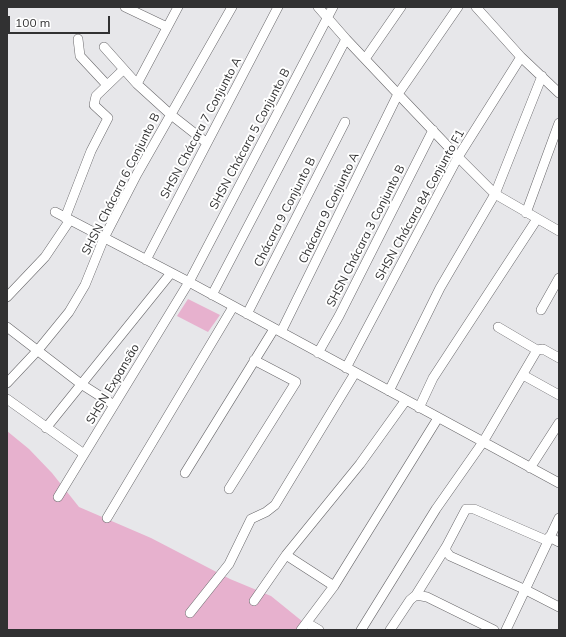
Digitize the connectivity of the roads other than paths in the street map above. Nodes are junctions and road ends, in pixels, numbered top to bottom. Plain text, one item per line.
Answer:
1 (125, 7) edge
2 (178, 7) edge
3 (232, 7) edge
4 (278, 7) edge
5 (318, 7) edge
6 (333, 7) edge
7 (401, 7) edge
8 (458, 7) edge
9 (476, 7) edge
10 (328, 16) junction
11 (167, 27) junction
12 (78, 39) dead end
13 (346, 40) junction
14 (104, 47) dead end
15 (521, 57) junction
16 (365, 59) junction
17 (122, 70) junction
18 (542, 76) junction
19 (137, 84) junction
20 (107, 85) junction
21 (559, 93) edge
22 (398, 94) junction
23 (170, 114) junction
24 (345, 122) dead end
25 (559, 123) edge
26 (433, 130) junction
27 (207, 143) junction
28 (458, 157) junction
29 (495, 194) junction
30 (55, 212) dead end
31 (526, 213) junction
32 (67, 219) junction
33 (536, 219) junction
34 (559, 231) edge
35 (104, 238) junction
36 (146, 260) junction
37 (171, 273) junction
38 (559, 278) edge
39 (189, 282) junction
40 (212, 295) junction
41 (7, 297) edge
42 (234, 307) junction
43 (540, 310) dead end
44 (248, 314) junction
45 (7, 327) edge
46 (498, 327) dead end
47 (277, 330) junction
48 (38, 350) junction
49 (537, 350) junction
50 (318, 353) junction
51 (559, 358) edge
52 (254, 360) junction
53 (346, 368) junction
54 (355, 372) junction
55 (523, 375) junction
56 (7, 383) edge
57 (82, 384) junction
58 (389, 391) junction
59 (559, 395) edge
60 (7, 399) edge
61 (406, 400) junction
62 (114, 405) junction
63 (420, 408) junction
64 (438, 418) junction
65 (559, 423) edge
66 (46, 428) junction
67 (483, 442) junction
68 (84, 454) junction
69 (530, 468) junction
70 (186, 472) dead end
71 (559, 484) edge
72 (229, 489) dead end
73 (58, 497) dead end
74 (107, 518) dead end
75 (559, 518) edge
76 (549, 539) junction
77 (559, 542) edge
78 (446, 547) junction
79 (286, 555) junction
80 (334, 586) junction
81 (526, 590) junction
82 (416, 595) junction
83 (254, 601) dead end
84 (559, 607) edge
85 (190, 613) dead end
86 (304, 626) edge
87 (319, 630) edge
88 (361, 630) edge
89 (390, 630) edge
90 (494, 630) edge
91 (506, 630) edge

1 - 11 street
2 - 11 street
3 - 23 street, SHSN Chácara 6 Conjunto B
4 - 27 street, SHSN Chácara 7 Conjunto A
5 - 10 street
6 - 10 street, SHSN Chácara 5 Conjunto B
7 - 16 street
8 - 22 street, Chácara 9 Conjunto A
9 - 15 street
10 - 13 street
10 - 39 street, SHSN Chácara 5 Conjunto B
11 - 19 street
12 - 20 street
13 - 16 street
13 - 40 street
14 - 17 street
15 - 18 street
15 - 28 street, SHSN Chácara 84 Conjunto F1
16 - 22 street
17 - 19 street
17 - 20 street
18 - 21 street
18 - 29 street
19 - 23 street
20 - 32 street
22 - 26 street
22 - 47 street, Chácara 9 Conjunto A
23 - 27 street
23 - 35 street, SHSN Chácara 6 Conjunto B
24 - 44 street, Chácara 9 Conjunto B
25 - 31 street
26 - 28 street
26 - 50 street, SHSN Chácara 3 Conjunto B
27 - 36 street, SHSN Chácara 7 Conjunto A
28 - 29 street
28 - 53 street, SHSN Chácara 84 Conjunto F1
29 - 31 street
29 - 58 street
30 - 32 street
31 - 33 street
32 - 35 street
32 - 41 street
33 - 34 street
33 - 63 street
35 - 36 street
35 - 48 street, SHSN Chácara 6 Conjunto B
36 - 37 street
37 - 39 street
37 - 57 street
38 - 43 street
39 - 40 street
39 - 62 street, SHSN Expansão
40 - 42 street
42 - 44 street
42 - 74 street
44 - 47 street
45 - 48 street
46 - 49 street
47 - 50 street
47 - 52 street, Chácara 9 Conjunto A
48 - 56 street, SHSN Chácara 6 Conjunto B
48 - 57 street
49 - 51 street
49 - 55 street
50 - 53 street
52 - 70 street, Chácara 9 Conjunto A
52 - 72 street
53 - 54 street
54 - 58 street
54 - 85 street
55 - 59 street
55 - 67 street
57 - 62 street
57 - 66 street
58 - 61 street
60 - 66 street
61 - 63 street
61 - 79 street
62 - 68 street, SHSN Expansão
63 - 64 street
64 - 67 street
64 - 80 street
65 - 69 street
66 - 68 street
67 - 69 street
67 - 88 street
68 - 73 street, SHSN Expansão
69 - 71 street
75 - 76 street
76 - 77 street
76 - 78 street
76 - 81 street
78 - 81 street
78 - 82 street
79 - 80 street
79 - 83 street
80 - 86 street
81 - 84 street
81 - 91 street
82 - 89 street
82 - 90 street
86 - 87 street

